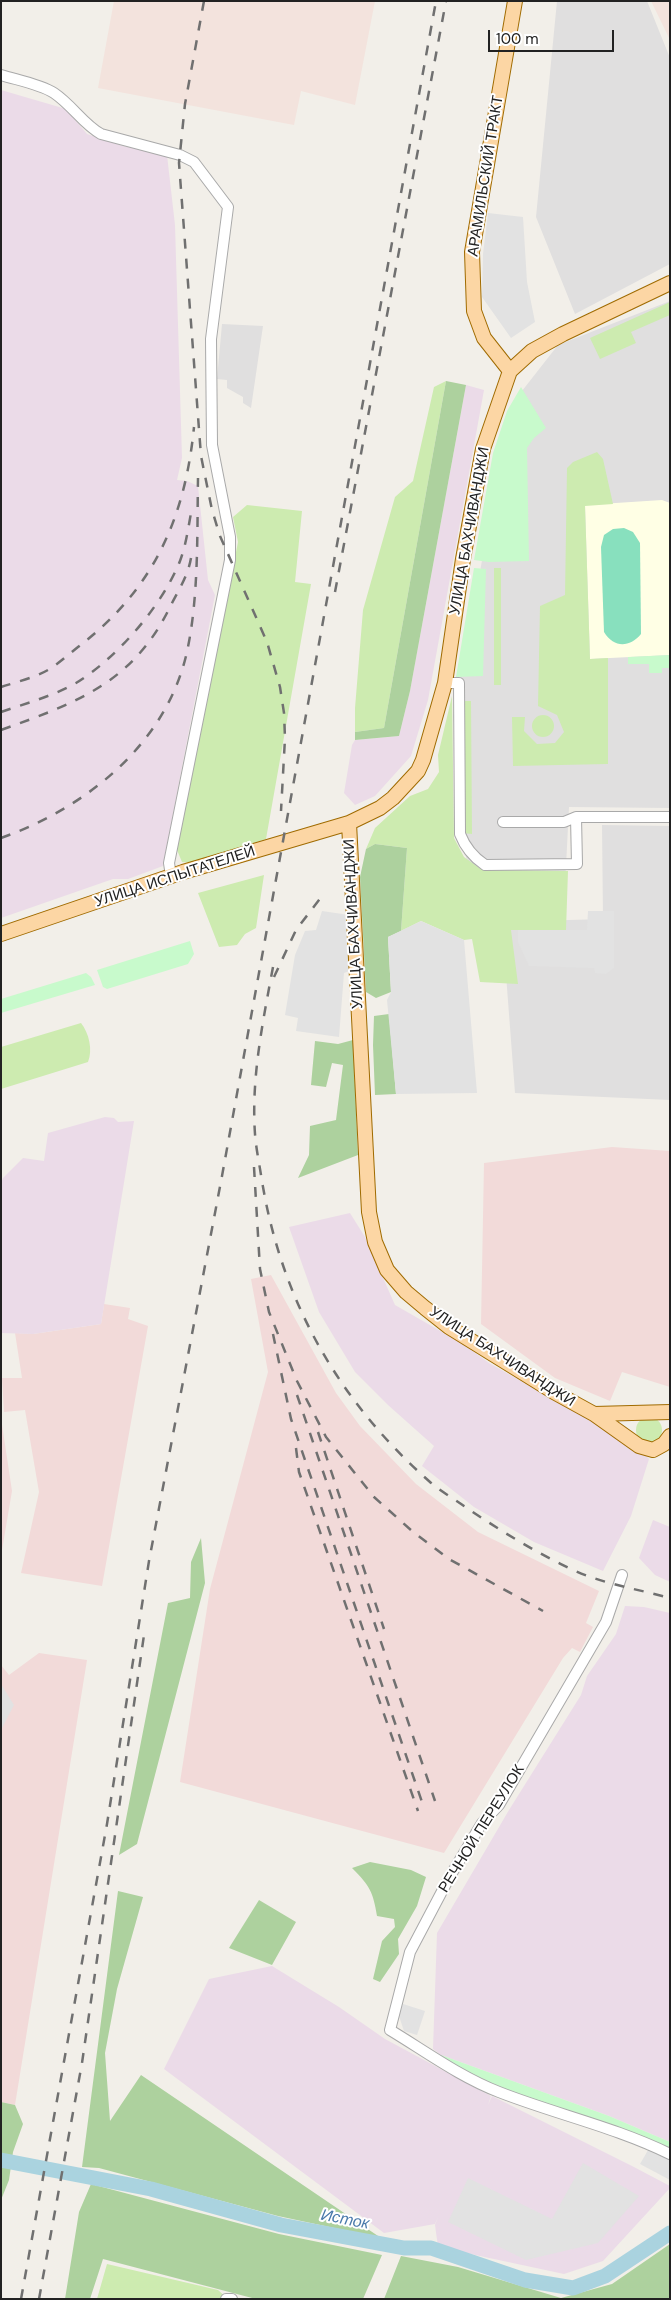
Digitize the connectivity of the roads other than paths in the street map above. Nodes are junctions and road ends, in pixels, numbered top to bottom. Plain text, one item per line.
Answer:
1 (515, 1) edge
2 (1, 75) edge
3 (670, 284) edge
4 (510, 371) junction
5 (445, 683) junction
6 (576, 817) junction
7 (670, 817) edge
8 (503, 822) dead end
9 (349, 823) junction
10 (171, 876) junction
11 (1, 934) edge
12 (594, 1414) junction
13 (645, 1414) junction
14 (666, 1416) edge
15 (670, 1436) edge
16 (634, 1441) junction
17 (622, 1575) dead end
18 (670, 2154) edge
19 (226, 2299) edge
20 (232, 2299) edge

1 - 4 main road, АРАМИЛЬСКИЙ ТРАКТ
2 - 10 street
3 - 4 main road
4 - 5 main road, УЛИЦА БАХЧИВАНДЖИ
5 - 6 street
5 - 9 main road, УЛИЦА БАХЧИВАНДЖИ
6 - 7 street
6 - 8 street
9 - 10 main road, УЛИЦА ИСПЫТАТЕЛЕЙ
9 - 12 main road, УЛИЦА БАХЧИВАНДЖИ
10 - 11 main road, УЛИЦА ИСПЫТАТЕЛЕЙ
12 - 13 main road, УЛИЦА БАХЧИВАНДЖИ
12 - 16 main road, УЛИЦА БАХЧИВАНДЖИ
13 - 14 main road, УЛИЦА БАХЧИВАНДЖИ
13 - 16 main road
15 - 16 main road, УЛИЦА БАХЧИВАНДЖИ
17 - 18 street, РЕЧНОЙ ПЕРЕУЛОК
19 - 20 street

